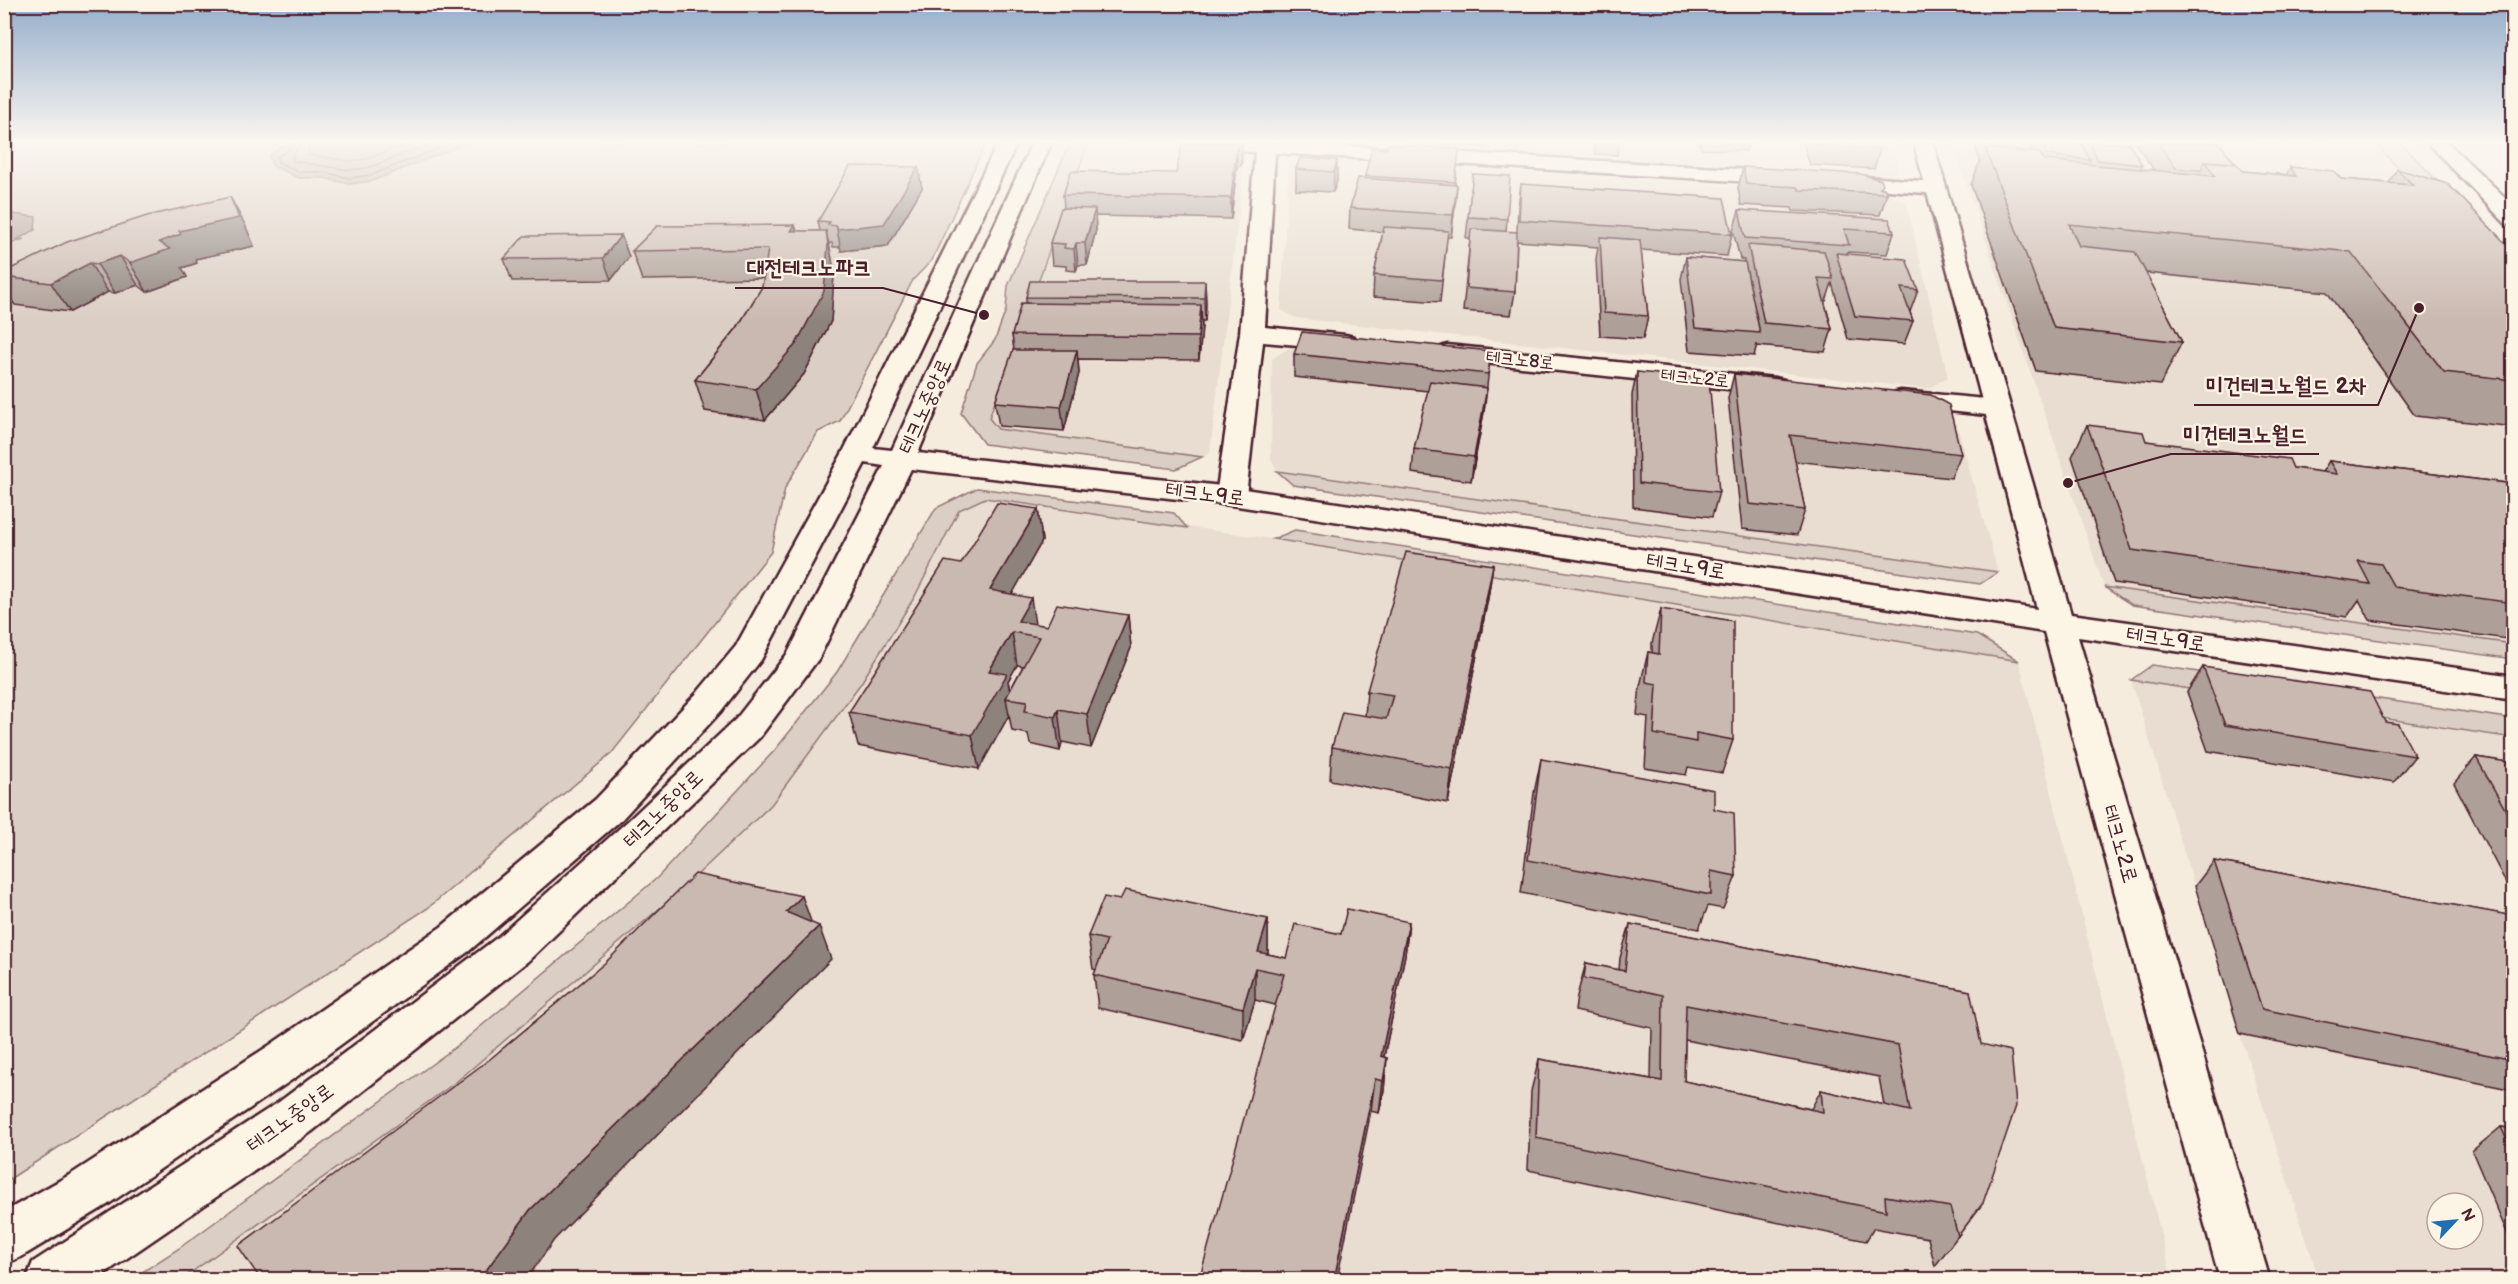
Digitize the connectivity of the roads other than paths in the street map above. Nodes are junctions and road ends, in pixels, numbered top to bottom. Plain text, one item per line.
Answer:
1 (977, 203) edge
2 (1015, 203) edge
3 (1262, 203) edge
4 (1940, 203) edge
5 (2498, 203) edge
6 (2514, 219) edge
7 (1252, 333) junction
8 (1367, 345) edge
9 (1425, 350) edge
10 (1610, 369) joint
11 (1797, 388) edge
12 (1879, 396) edge
13 (1996, 408) junction
14 (856, 454) junction
15 (901, 460) junction
16 (1231, 496) junction
17 (2056, 623) junction
18 (2514, 688) edge
19 (4, 1240) edge
20 (51, 1280) edge
21 (2245, 1280) edge

1 - 14 street, 테크노중앙로
2 - 15 street, 테크노중앙로
3 - 7 street
4 - 13 street, 테크노2로
5 - 6 street
7 - 8 street
7 - 16 street
9 - 10 street, 테크노8로
10 - 11 street, 테크노2로
12 - 13 street
13 - 17 street, 테크노2로
14 - 15 street, 테크노9로
14 - 19 street, 테크노중앙로
15 - 16 street, 테크노9로
15 - 20 street, 테크노중앙로
16 - 17 street, 테크노9로
17 - 18 street, 테크노9로
17 - 21 street, 테크노2로

